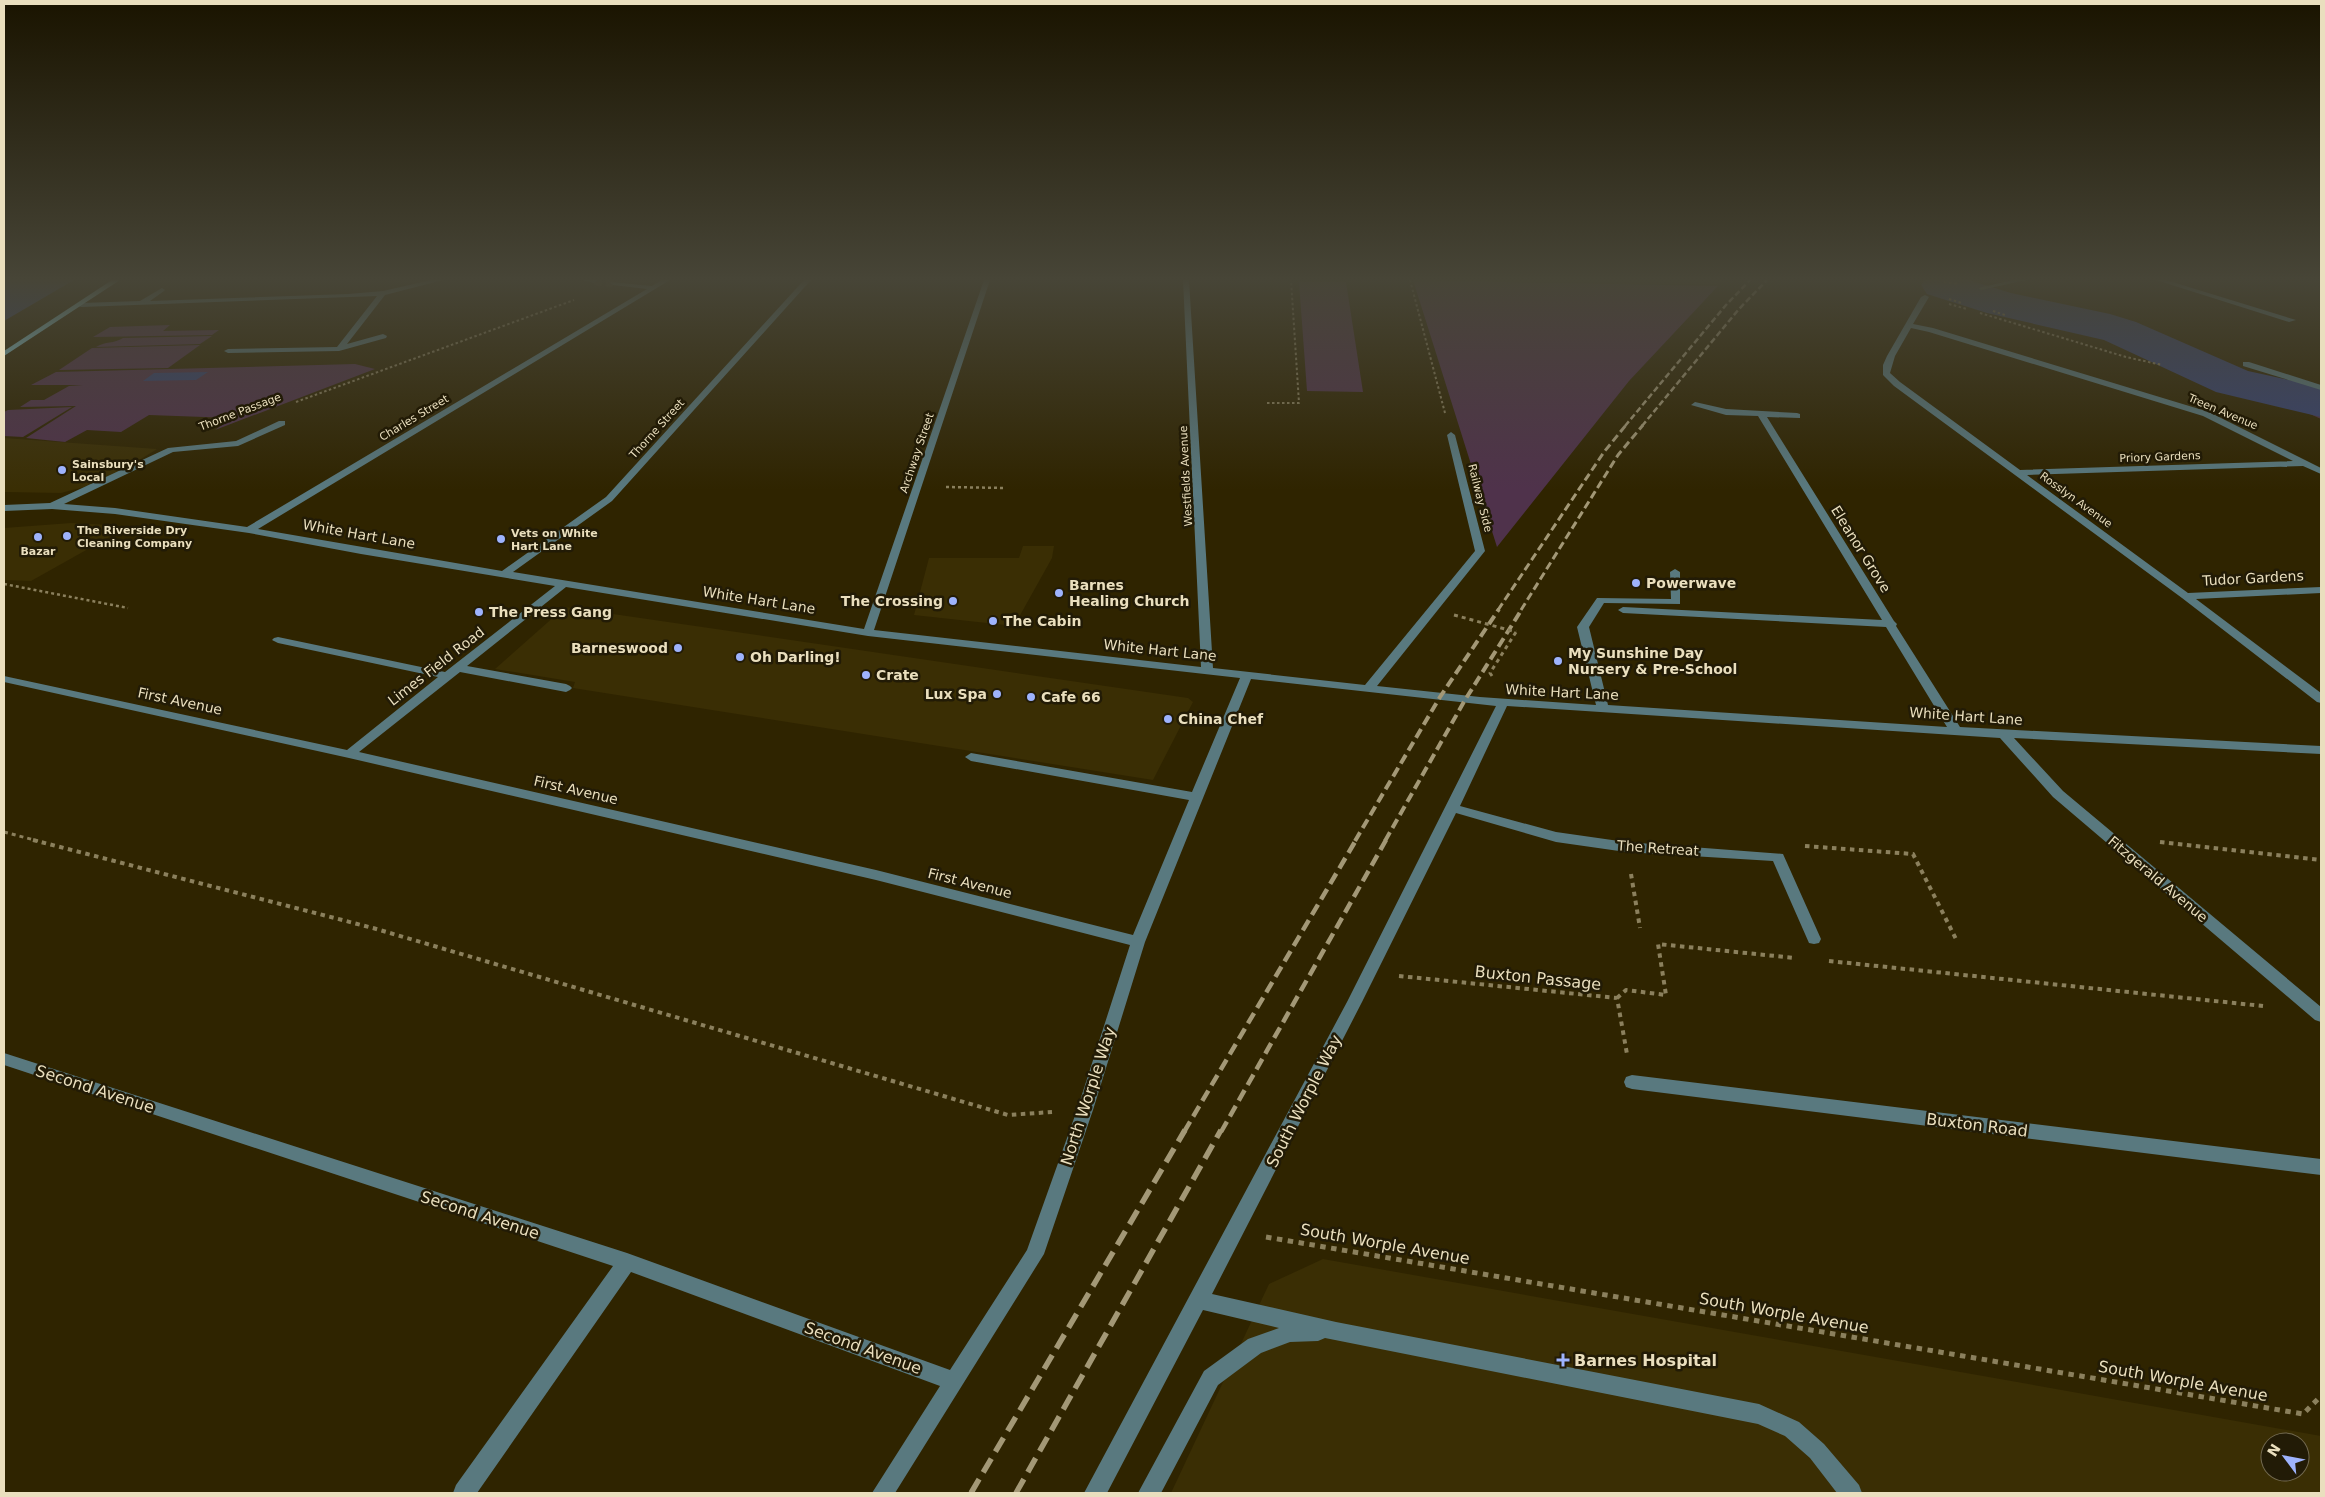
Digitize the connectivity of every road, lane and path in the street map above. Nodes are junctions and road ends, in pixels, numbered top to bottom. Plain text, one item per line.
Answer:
1 (291, 350) edge
2 (436, 350) edge
3 (550, 350) edge
4 (745, 350) edge
5 (963, 350) edge
6 (1190, 350) edge
7 (1296, 350) edge
8 (1428, 350) edge
9 (1894, 350) edge
10 (1995, 350) edge
11 (2102, 350) edge
12 (228, 351) dead end
13 (2162, 364) dead end
14 (2246, 364) dead end
15 (2321, 388) edge
16 (295, 403) dead end
17 (1267, 403) dead end
18 (1695, 404) dead end
19 (1761, 414) junction
20 (1797, 416) dead end
21 (282, 423) dead end
22 (1451, 436) joint
23 (2304, 463) junction
24 (2321, 471) edge
25 (2017, 472) junction
26 (917, 486) junction
27 (1005, 488) dead end
28 (52, 506) junction
29 (4, 508) edge
30 (249, 530) junction
31 (1675, 572) dead end
32 (505, 573) junction
33 (564, 583) junction
34 (4, 584) edge
35 (2321, 590) edge
36 (2186, 596) junction
37 (128, 608) dead end
38 (1623, 610) dead end
39 (1454, 615) dead end
40 (1892, 624) junction
41 (868, 633) junction
42 (278, 640) dead end
43 (1494, 667) dead end
44 (458, 668) junction
45 (1207, 671) junction
46 (1247, 674) junction
47 (448, 676) junction
48 (4, 678) edge
49 (566, 688) dead end
50 (1369, 688) junction
51 (2321, 699) edge
52 (1503, 703) junction
53 (1603, 709) junction
54 (1955, 730) junction
55 (2004, 734) junction
56 (2321, 750) edge
57 (349, 754) junction
58 (971, 757) dead end
59 (1197, 797) junction
60 (1453, 808) junction
61 (4, 832) edge
62 (2108, 837) junction
63 (1626, 847) junction
64 (1778, 857) junction
65 (2321, 860) edge
66 (1640, 928) dead end
67 (1814, 939) dead end
68 (1956, 939) dead end
69 (1138, 942) junction
70 (1805, 959) dead end
71 (1825, 961) dead end
72 (1371, 972) junction
73 (1617, 998) junction
74 (2318, 1014) edge
75 (4, 1059) edge
76 (1632, 1082) joint
77 (1085, 1110) junction
78 (2321, 1167) edge
79 (1236, 1231) junction
80 (627, 1262) junction
81 (1198, 1300) junction
82 (1336, 1332) junction
83 (954, 1381) junction
84 (2321, 1396) edge
85 (464, 1493) edge
86 (883, 1493) edge
87 (1095, 1493) edge
88 (1149, 1493) edge
89 (1851, 1493) edge

1 - 12 street
2 - 16 path, Thorne Passage
3 - 30 street, Charles Street
4 - 32 street, Thorne Street
5 - 26 street, Archway Street
6 - 45 street, Westfields Avenue
7 - 17 path
8 - 22 path
9 - 25 street, Rosslyn Avenue
10 - 23 street, Treen Avenue
11 - 13 path
14 - 15 street
18 - 19 street
19 - 20 street
19 - 40 street, Eleanor Grove
21 - 28 street
22 - 50 street, Railway Side
23 - 24 street, Treen Avenue
23 - 25 street, Priory Gardens
25 - 36 street, Rosslyn Avenue
26 - 27 path
26 - 41 street, Archway Street
28 - 29 street, White Hart Lane
28 - 30 street, White Hart Lane
30 - 32 street, White Hart Lane
31 - 53 street
32 - 33 street, White Hart Lane
33 - 41 street, White Hart Lane
33 - 44 street, Limes Field Road
34 - 37 path
35 - 36 street, Tudor Gardens
36 - 51 street, Rosslyn Avenue
38 - 40 street
39 - 43 path, bridge
40 - 54 street, Eleanor Grove
41 - 45 street, White Hart Lane
42 - 47 street
44 - 47 street, Limes Field Road
44 - 49 street
45 - 46 street, White Hart Lane
46 - 50 street, White Hart Lane
46 - 59 street, North Worple Way
47 - 57 street, Limes Field Road
48 - 57 street, First Avenue
50 - 52 street, White Hart Lane
52 - 53 street, White Hart Lane
52 - 60 street, South Worple Way
53 - 54 street, White Hart Lane
54 - 55 street, White Hart Lane
55 - 56 street, White Hart Lane
55 - 62 street, Fitzgerald Avenue
57 - 69 street, First Avenue
58 - 59 street
59 - 69 street, North Worple Way
60 - 63 street, The Retreat
60 - 72 street, South Worple Way
61 - 77 path
62 - 65 path
62 - 74 street, Fitzgerald Avenue
63 - 64 street, The Retreat
63 - 66 path
64 - 67 street
64 - 68 path
69 - 77 street, North Worple Way
70 - 73 path
71 - 74 path
72 - 73 path, Buxton Passage
72 - 79 street, South Worple Way
73 - 76 path, Buxton Passage
75 - 80 street, Second Avenue
76 - 78 street, Buxton Road
77 - 83 street, North Worple Way
79 - 81 street, South Worple Way
79 - 84 path, South Worple Avenue
80 - 83 street, Second Avenue
80 - 85 street
81 - 82 street
81 - 87 street, South Worple Way
82 - 88 street
82 - 89 street
83 - 86 street, North Worple Way

